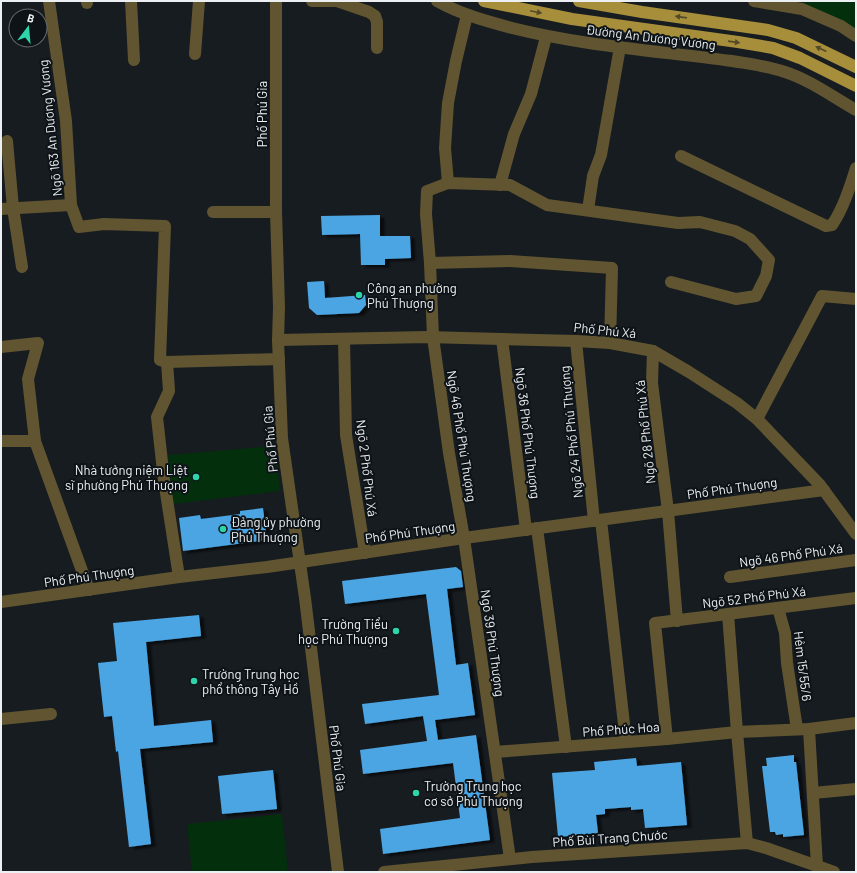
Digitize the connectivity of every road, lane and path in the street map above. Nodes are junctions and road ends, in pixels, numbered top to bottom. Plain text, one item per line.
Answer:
1 (49, 1) edge
2 (131, 1) edge
3 (199, 1) edge
4 (276, 1) edge
5 (312, 1) edge
6 (338, 1) edge
7 (437, 1) edge
8 (484, 1) edge
9 (579, 1) edge
10 (754, 1) edge
11 (468, 15) junction
12 (856, 36) edge
13 (546, 37) junction
14 (620, 47) junction
15 (376, 48) dead end
16 (195, 54) dead end
17 (134, 60) dead end
18 (856, 66) edge
19 (856, 86) edge
20 (856, 110) edge
21 (7, 141) dead end
22 (681, 156) dead end
23 (856, 168) edge
24 (448, 183) junction
25 (500, 185) junction
26 (71, 205) junction
27 (7, 209) edge
28 (588, 210) junction
29 (214, 212) dead end
30 (276, 212) junction
31 (430, 263) junction
32 (22, 267) dead end
33 (671, 282) dead end
34 (856, 299) edge
35 (433, 337) junction
36 (344, 339) junction
37 (502, 339) junction
38 (278, 340) junction
39 (576, 341) junction
40 (610, 343) junction
41 (1, 347) edge
42 (653, 351) junction
43 (279, 359) junction
44 (167, 362) junction
45 (757, 419) junction
46 (1, 441) edge
47 (35, 441) junction
48 (824, 490) junction
49 (668, 511) junction
50 (598, 520) junction
51 (532, 529) junction
52 (856, 534) edge
53 (464, 538) junction
54 (365, 553) junction
55 (856, 560) edge
56 (300, 562) junction
57 (179, 577) junction
58 (730, 577) dead end
59 (89, 590) junction
60 (856, 598) edge
61 (1, 602) edge
62 (778, 608) junction
63 (728, 614) junction
64 (677, 620) junction
65 (51, 714) dead end
66 (1, 719) edge
67 (856, 723) edge
68 (803, 729) junction
69 (736, 732) junction
70 (667, 739) junction
71 (626, 742) junction
72 (566, 747) junction
73 (496, 752) junction
74 (856, 789) edge
75 (813, 793) junction
76 (747, 843) junction
77 (510, 859) junction
78 (817, 866) junction
79 (338, 872) edge
80 (384, 872) edge
81 (834, 872) edge

1 - 26 street, Ngõ 163 An Dương Vương
2 - 17 street
3 - 16 street
4 - 30 street, Phố Phú Gia
5 - 6 street
6 - 15 street
7 - 11 street, Đường An Dương Vương
8 -> 19 main road, Đường An Dương Vương
18 -> 9 main road, Đường An Dương Vương
10 - 12 street
11 - 13 street, Đường An Dương Vương
11 - 24 street
13 - 14 street, Đường An Dương Vương
13 - 25 street
14 - 20 street, Đường An Dương Vương
14 - 28 street
21 - 27 street
22 - 23 street
24 - 25 street
24 - 31 street, Ngõ 46 Phố Phú Thượng
25 - 28 street
26 - 27 street
26 - 44 street, Ngõ 163 An Dương Vương
27 - 32 street
28 - 33 street
29 - 30 street
30 - 38 street, Phố Phú Gia
31 - 35 street, Ngõ 46 Phố Phú Thượng
31 - 40 street
34 - 45 street
35 - 36 street, Phố Phú Xá
35 - 37 street, Phố Phú Xá
35 - 53 street, Ngõ 46 Phố Phú Thượng
36 - 38 street, Phố Phú Xá
36 - 54 street, Ngõ 2 Phố Phú Xá
37 - 39 street, Phố Phú Xá
37 - 51 street, Ngõ 36 Phố Phú Thượng
38 - 43 street, Phố Phú Gia
39 - 40 street, Phố Phú Xá
39 - 50 street, Ngõ 24 Phố Phú Thượng
40 - 42 street, Phố Phú Xá
41 - 47 street
42 - 45 street, Phố Phú Xá
42 - 49 street, Ngõ 28 Phố Phú Xá
43 - 44 street
43 - 56 street, Phố Phú Gia
44 - 57 street
45 - 48 street, Phố Phú Xá
46 - 47 street
47 - 59 street
48 - 49 street, Phố Phú Thượng
48 - 52 street, Phố Phú Xá
49 - 50 street, Phố Phú Thượng
49 - 64 street, Ngõ 28 Phố Phú Xá
50 - 51 street, Phố Phú Thượng
50 - 71 street, Ngõ 24 Phố Phú Thượng
51 - 53 street, Phố Phú Thượng
51 - 72 street, Ngõ 36 Phố Phú Thượng
53 - 54 street, Phố Phú Thượng
53 - 73 street, Ngõ 39 Phú Thượng
54 - 56 street, Phố Phú Thượng
55 - 58 street, Ngõ 46 Phố Phú Xá
56 - 57 street, Phố Phú Thượng
56 - 79 street, Phố Phú Gia
57 - 59 street, Phố Phú Thượng
59 - 61 street, Phố Phú Thượng
60 - 62 street, Ngõ 52 Phố Phú Xá
62 - 63 street, Ngõ 52 Phố Phú Xá
62 - 68 street, Hẻm 15/55/6
63 - 64 street, Ngõ 52 Phố Phú Xá
63 - 69 street
64 - 70 street, Ngõ 52 Phố Phú Xá
65 - 66 street
67 - 68 street, Phố Phúc Hoa
68 - 69 street, Phố Phúc Hoa
68 - 75 street, Hẻm 15/55/6
69 - 70 street, Phố Phúc Hoa
69 - 76 street
70 - 71 street, Phố Phúc Hoa
71 - 72 street, Phố Phúc Hoa
72 - 73 street, Phố Phúc Hoa
73 - 77 street
74 - 75 street
75 - 78 street, Hẻm 15/55/6
76 - 77 street, Phố Bùi Trang Chước
76 - 78 street, Phố Bùi Trang Chước
77 - 80 street, Phố Bùi Trang Chước
78 - 81 street, Phố Bùi Trang Chước

